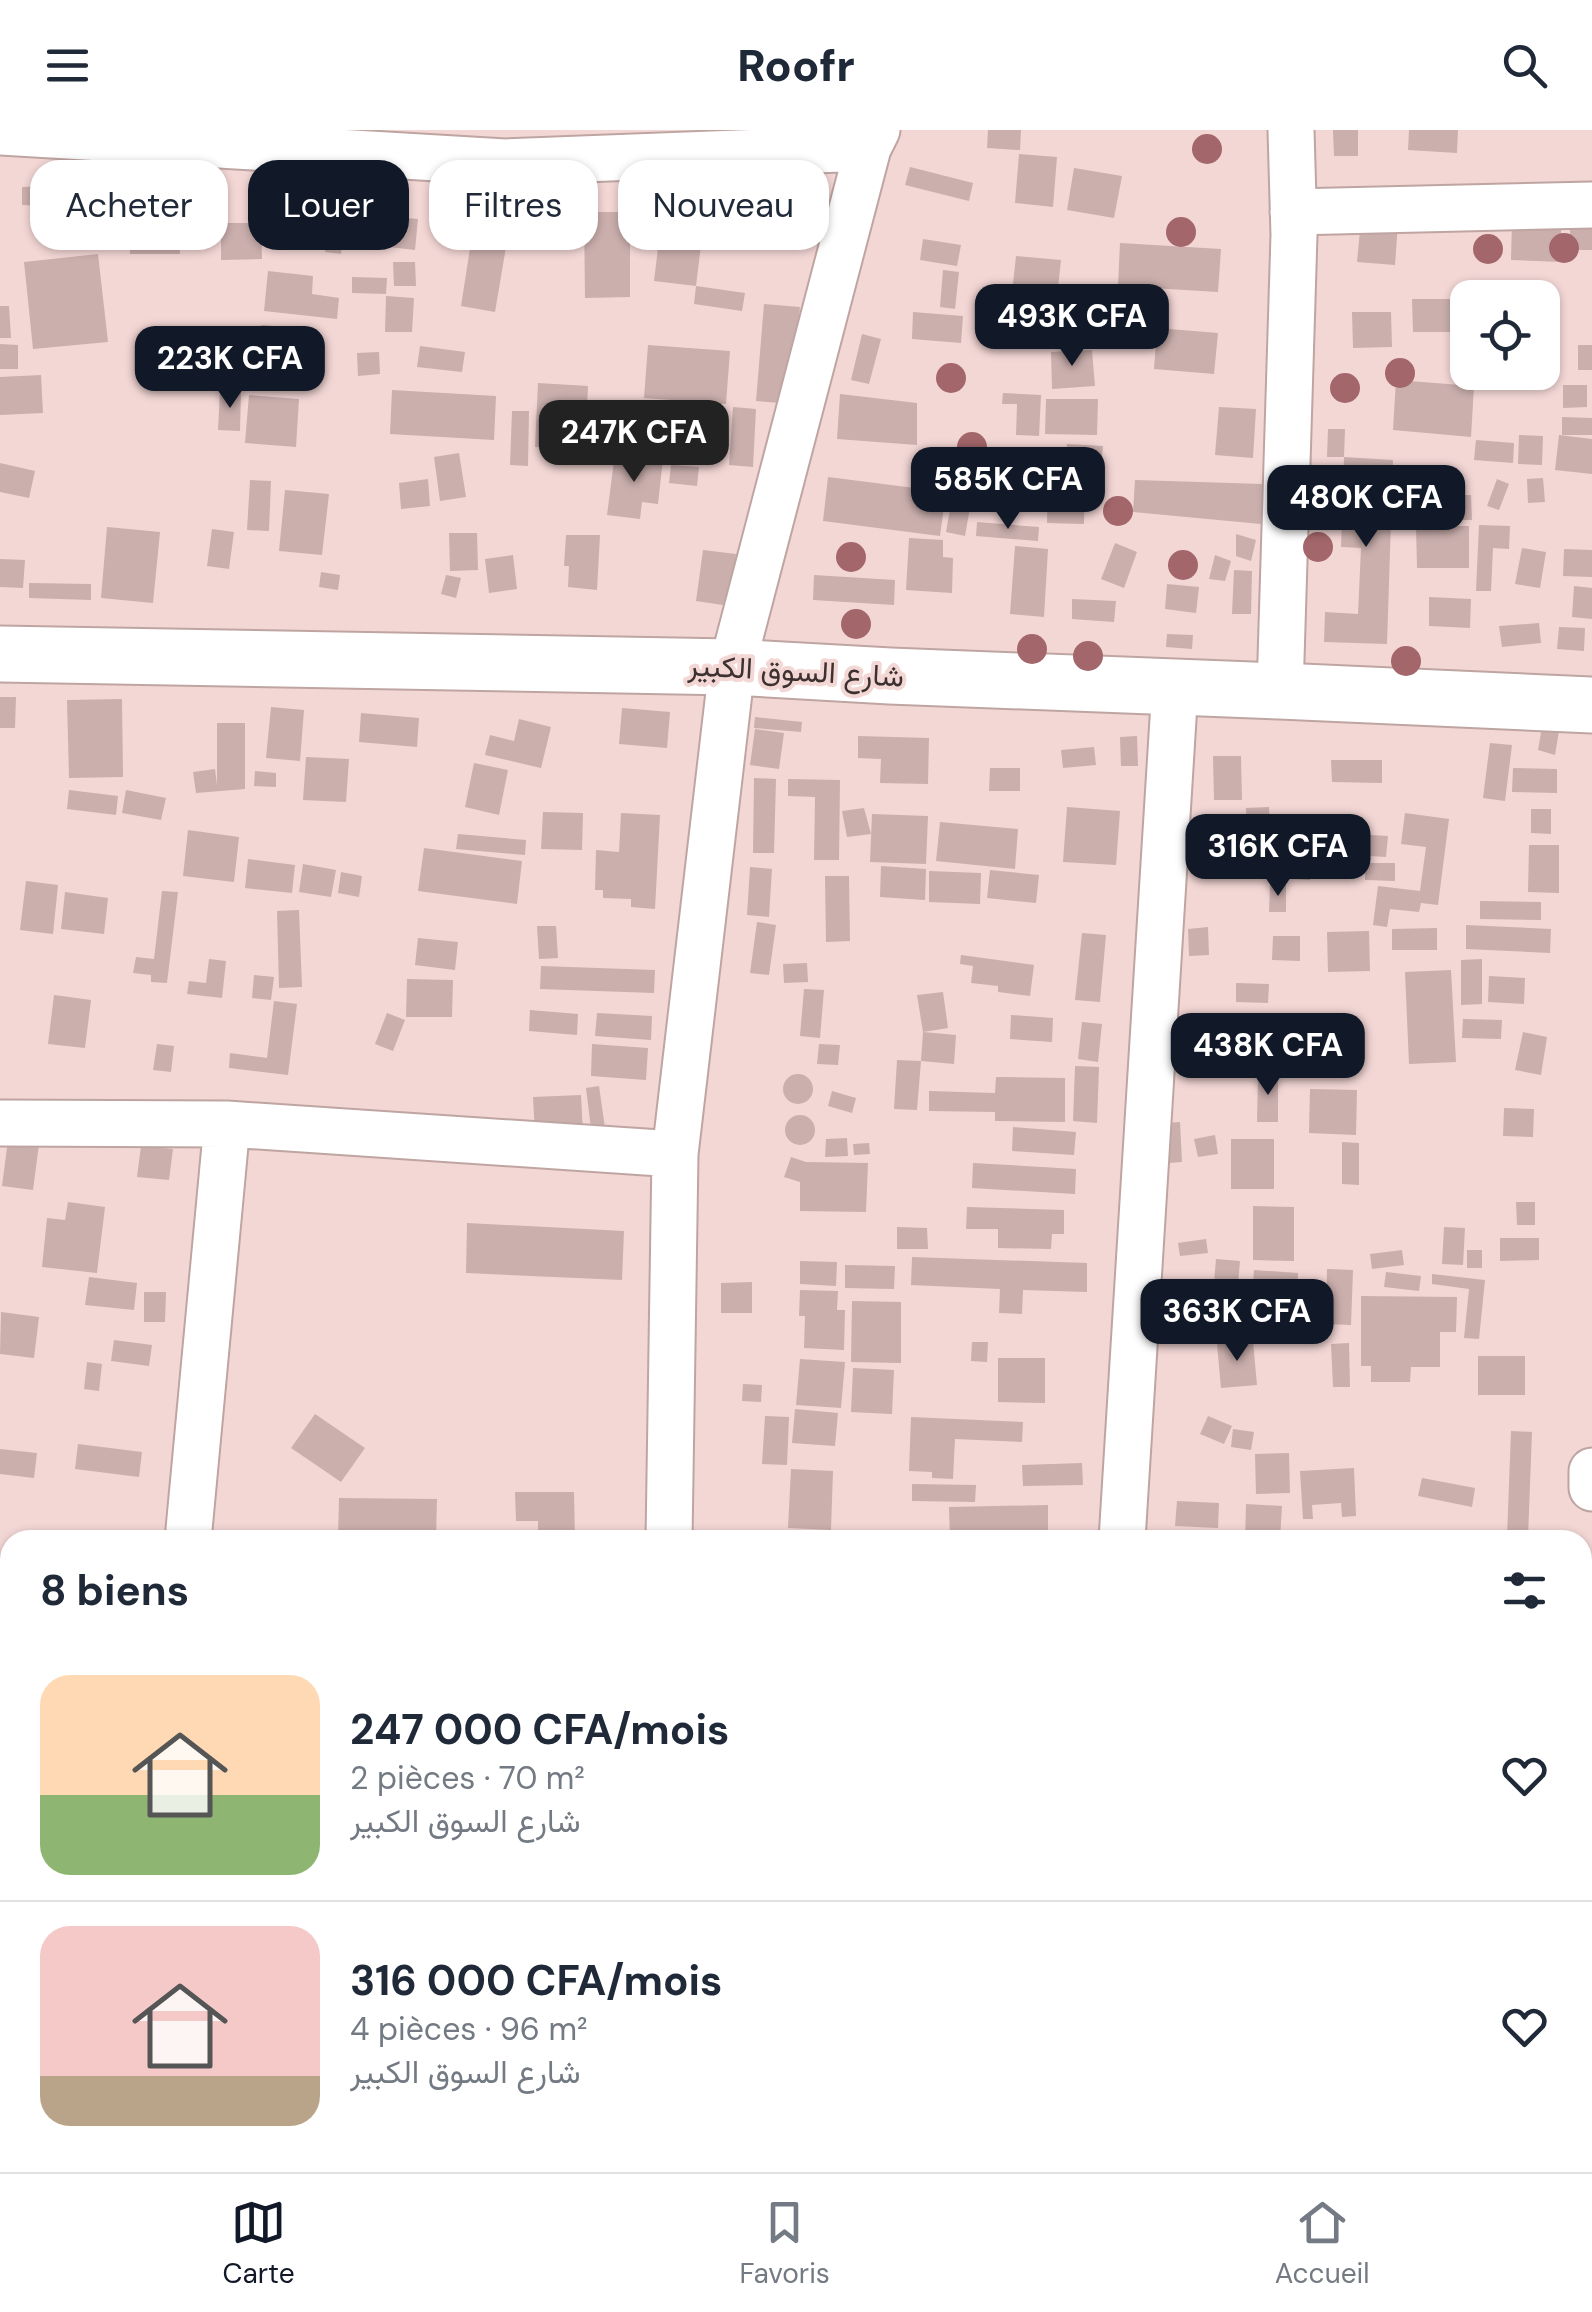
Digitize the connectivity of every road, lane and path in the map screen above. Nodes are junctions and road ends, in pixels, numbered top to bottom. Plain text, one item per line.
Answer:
1 (1290, 130) edge
2 (0, 132) edge
3 (873, 139) edge
4 (505, 146) edge
5 (1592, 206) edge
6 (1293, 212) junction
7 (0, 654) edge
8 (732, 666) junction
9 (1176, 687) junction
10 (1280, 690) junction
11 (1592, 706) edge
12 (0, 1124) edge
13 (227, 1124) junction
14 (675, 1154) junction
15 (1592, 1471) edge
16 (1592, 1488) edge
17 (189, 1530) edge
18 (669, 1530) edge
19 (1123, 1530) edge

1 - 6 street
2 - 4 street
3 - 4 street
3 - 8 street
5 - 6 street
6 - 10 street
7 - 8 street, شارع السوق الكبير
8 - 9 street, شارع السوق الكبير
8 - 14 street
9 - 10 street, شارع السوق الكبير
9 - 19 street
10 - 11 street, شارع السوق الكبير
12 - 13 street
13 - 14 street
13 - 17 street
14 - 18 street
15 - 16 street

